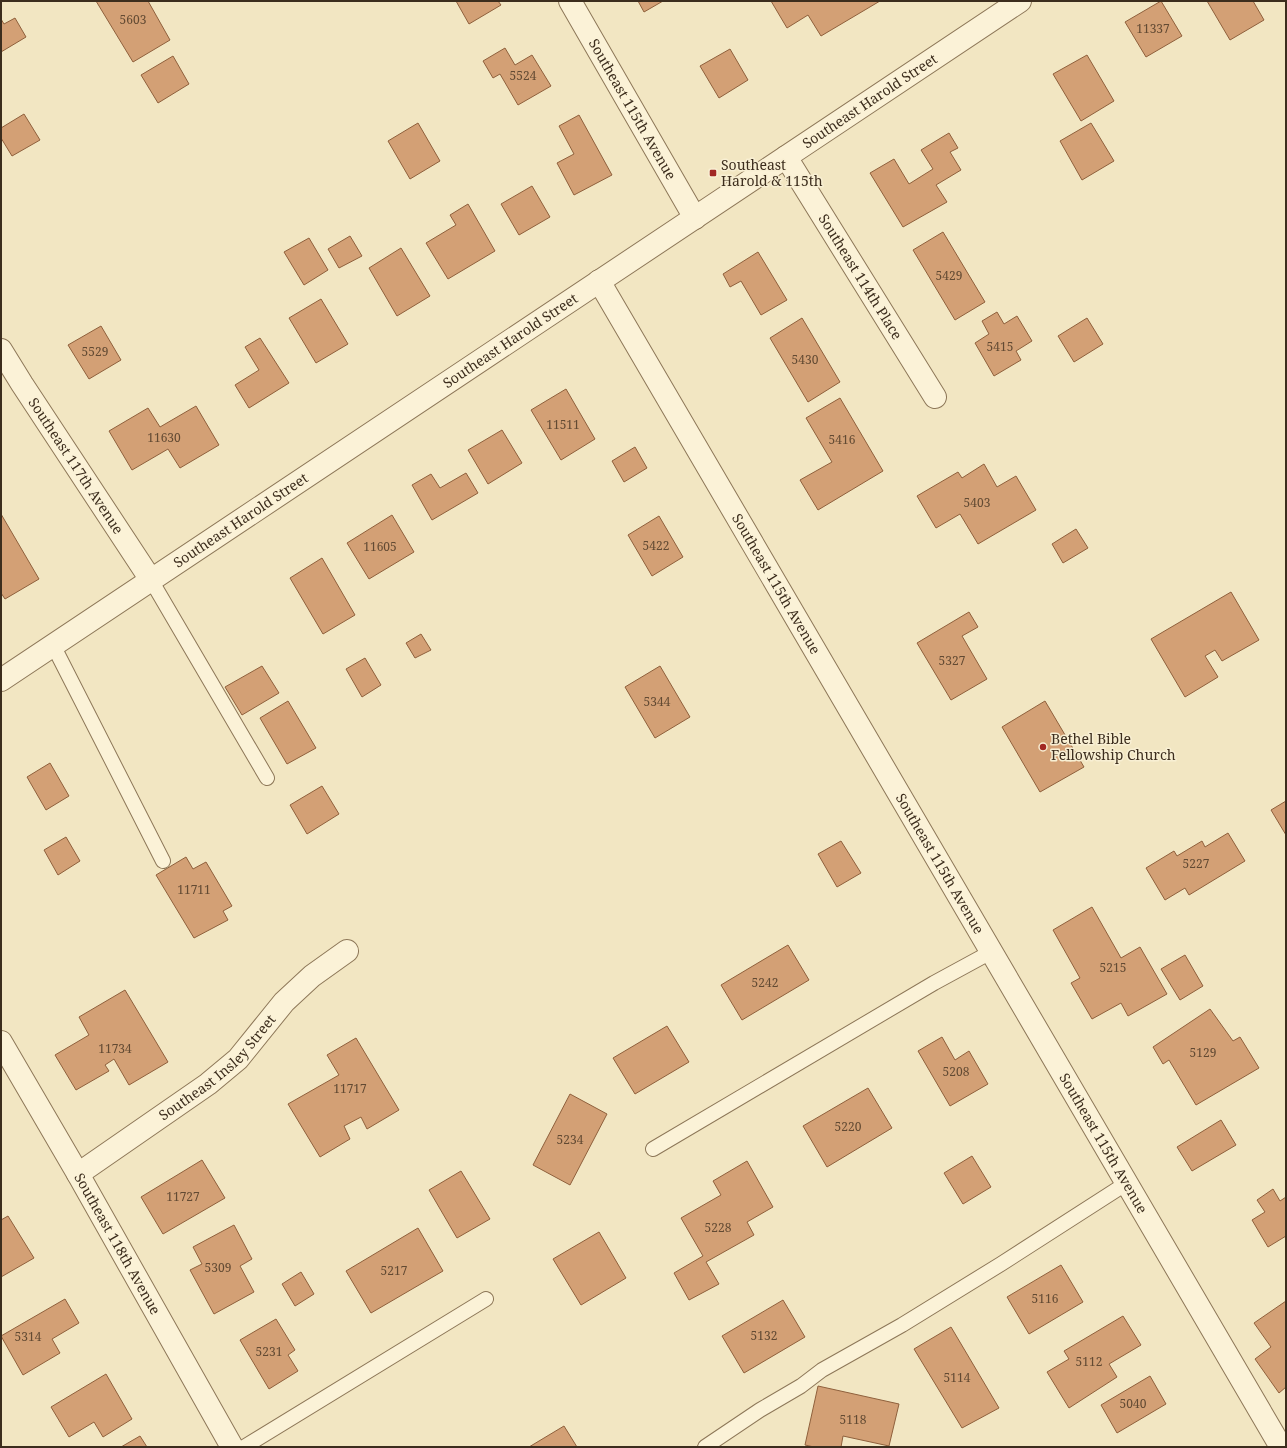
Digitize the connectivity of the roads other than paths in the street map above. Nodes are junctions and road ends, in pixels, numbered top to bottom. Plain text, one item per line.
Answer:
1 (570, 1) edge
2 (1020, 1) edge
3 (786, 157) junction
4 (695, 218) junction
5 (599, 281) junction
6 (1, 350) edge
7 (935, 396) dead end
8 (151, 580) junction
9 (53, 645) junction
10 (1, 680) edge
11 (266, 778) dead end
12 (163, 861) dead end
13 (347, 951) dead end
14 (991, 952) junction
15 (1, 1042) edge
16 (653, 1149) dead end
17 (78, 1174) junction
18 (1127, 1183) junction
19 (486, 1300) dead end
20 (232, 1447) edge
21 (244, 1447) edge
22 (705, 1447) edge
23 (1281, 1447) edge

1 - 4 street, Southeast 115th Avenue
2 - 3 street, Southeast Harold Street
3 - 4 street, Southeast Harold Street
3 - 7 street, Southeast 114th Place
4 - 5 street, Southeast Harold Street
5 - 8 street, Southeast Harold Street
5 - 14 street, Southeast 115th Avenue
6 - 8 street, Southeast 117th Avenue
8 - 9 street, Southeast Harold Street
8 - 11 lane
9 - 10 street, Southeast Harold Street
9 - 12 lane
13 - 17 street, Southeast Insley Street
14 - 16 lane
14 - 18 street, Southeast 115th Avenue
15 - 17 street, Southeast 118th Avenue
17 - 20 street, Southeast 118th Avenue
18 - 22 lane
18 - 23 street, Southeast 115th Avenue
19 - 21 lane

